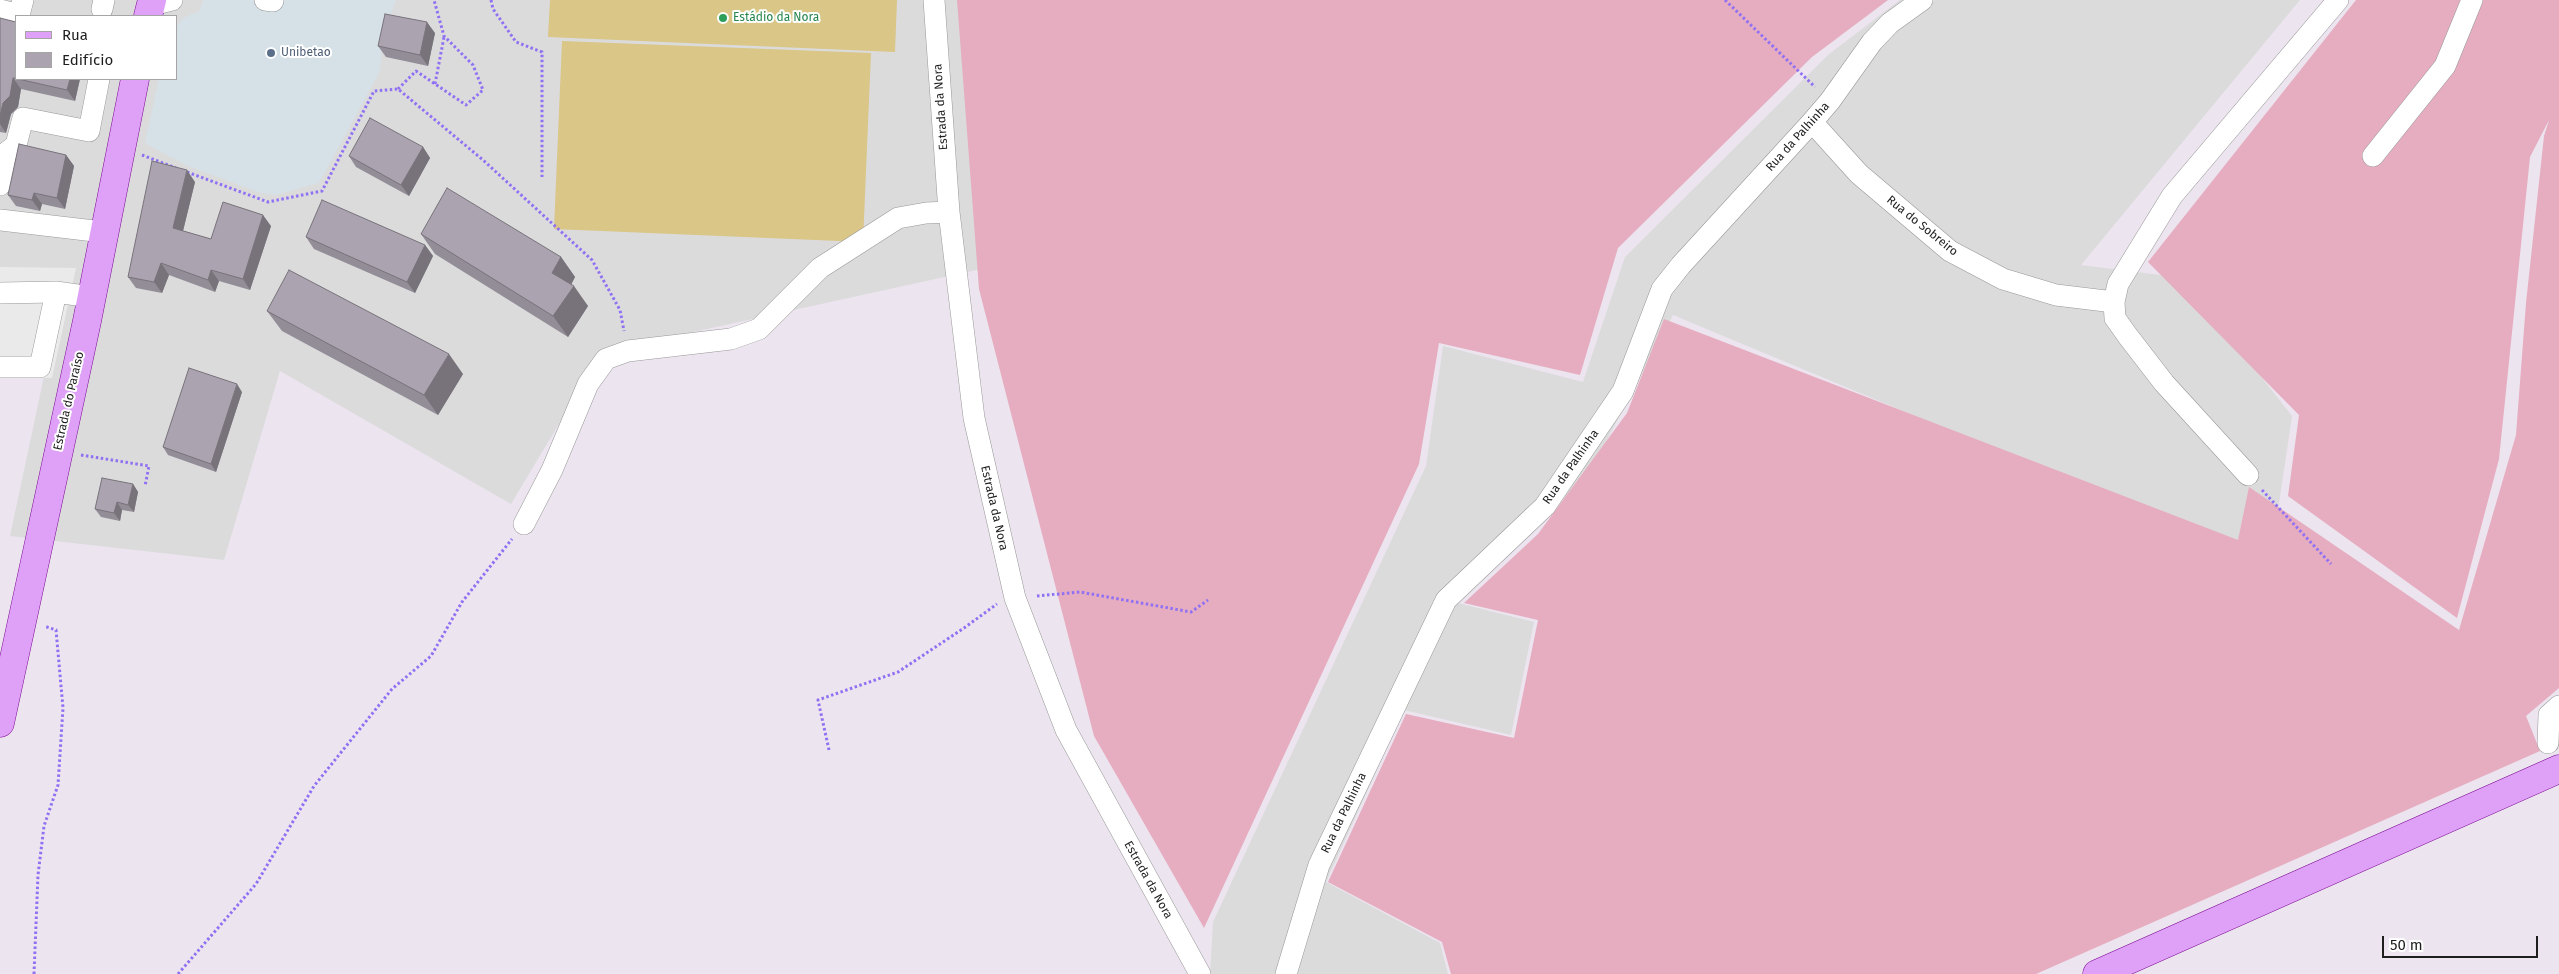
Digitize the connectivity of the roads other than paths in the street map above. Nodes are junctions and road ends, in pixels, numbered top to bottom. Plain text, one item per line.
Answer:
1 (934, 0) edge
2 (1922, 0) edge
3 (2338, 0) edge
4 (2472, 0) edge
5 (99, 80) edge
6 (135, 80) edge
7 (1812, 122) junction
8 (2373, 156) dead end
9 (0, 185) edge
10 (949, 212) junction
11 (0, 220) edge
12 (103, 232) junction
13 (56, 292) junction
14 (0, 293) edge
15 (91, 297) junction
16 (2114, 302) junction
17 (0, 367) edge
18 (2248, 475) road end
19 (524, 524) road end
20 (2559, 706) edge
21 (0, 723) edge
22 (2548, 743) dead end
23 (2559, 769) edge
24 (1200, 974) edge
25 (1286, 974) edge
26 (2097, 974) edge

1 - 10 street, Estrada da Nora
2 - 7 street, Rua da Palhinha
3 - 16 street
4 - 8 street
5 - 9 street
6 - 12 main road, Estrada do Paraíso
7 - 16 street, Rua do Sobreiro
7 - 25 street, Rua da Palhinha
10 - 19 street
10 - 24 street, Estrada da Nora
11 - 12 street
12 - 15 main road, Estrada do Paraíso
13 - 14 street
13 - 15 street
13 - 17 street
15 - 21 main road, Estrada do Paraíso
16 - 18 street
20 - 22 street
23 - 26 main road

